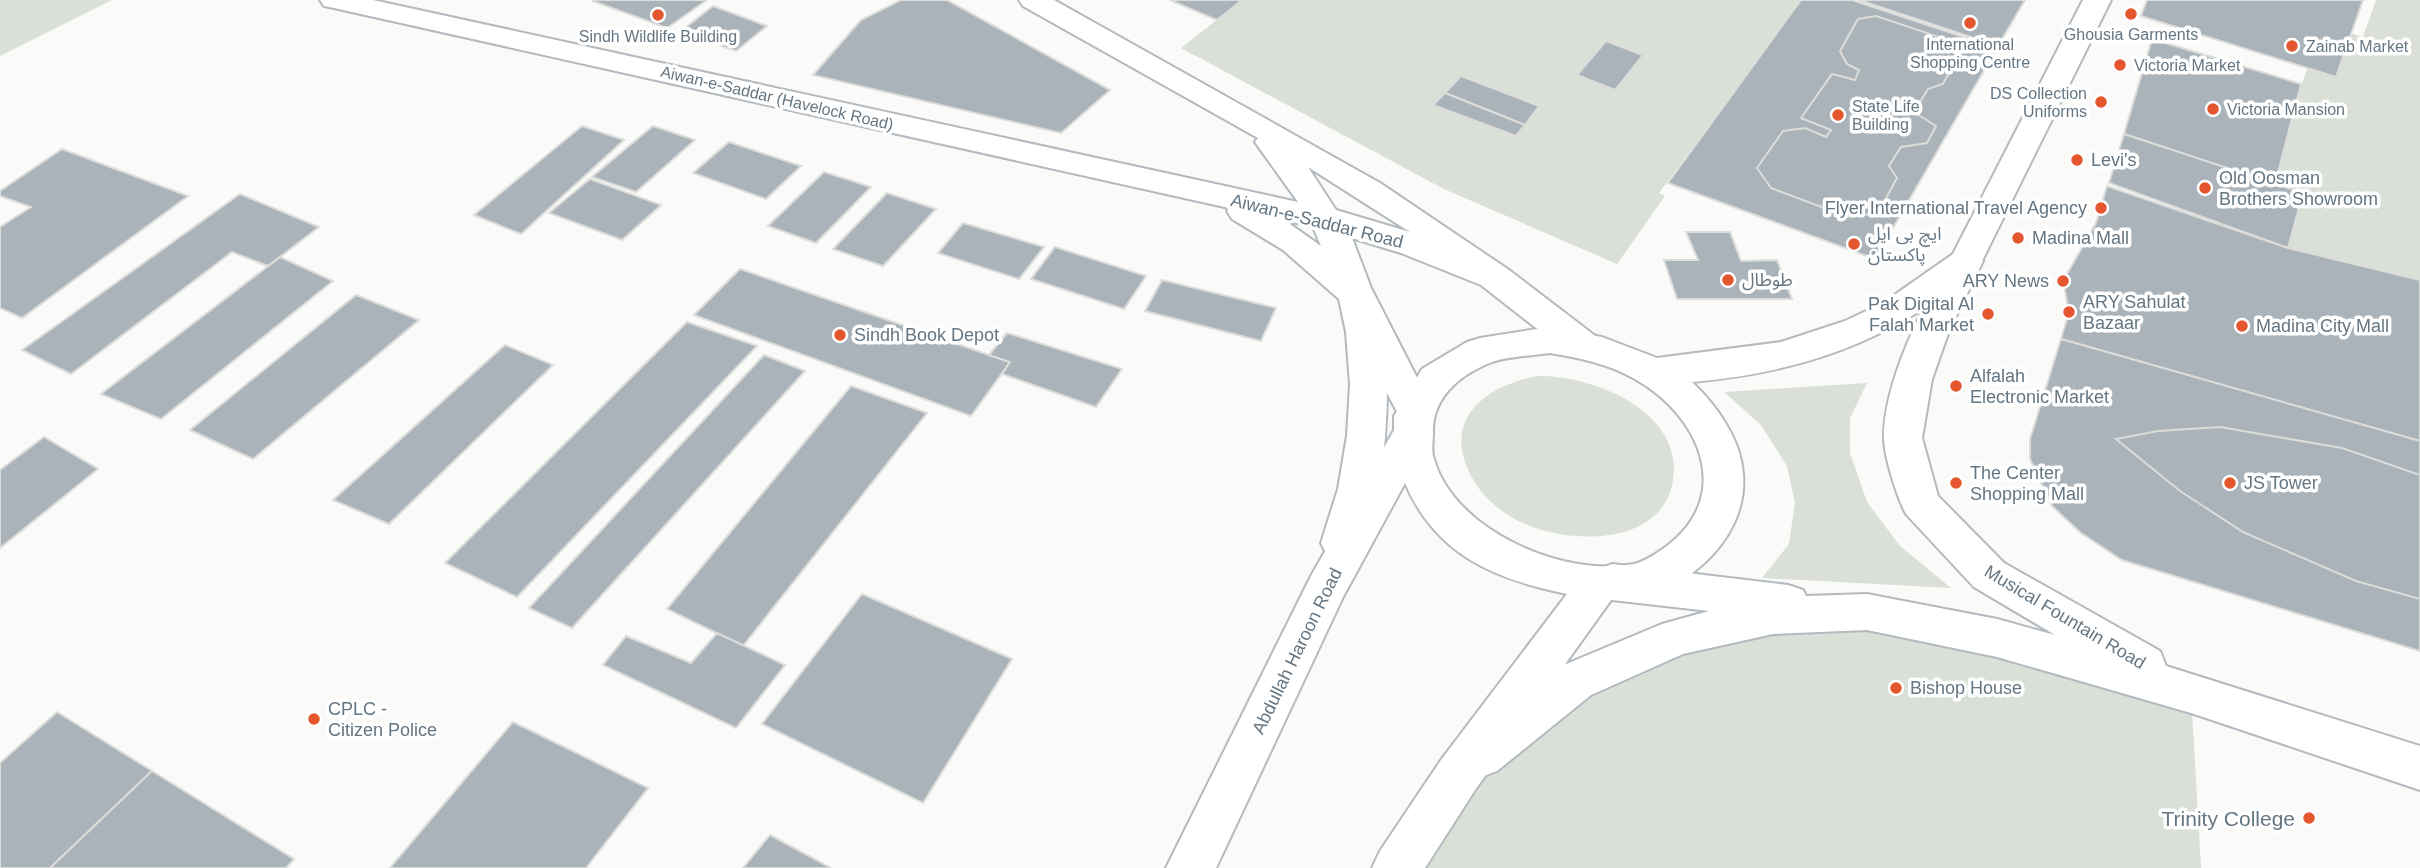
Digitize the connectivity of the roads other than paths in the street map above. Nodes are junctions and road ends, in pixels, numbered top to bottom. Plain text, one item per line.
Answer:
1 (334, 0) edge
2 (1033, 0) edge
3 (2097, 0) edge
4 (1255, 125) junction
5 (1220, 197) junction
6 (1328, 219) junction
7 (1966, 261) junction
8 (1497, 278) junction
9 (1359, 297) junction
10 (1581, 344) junction
11 (1653, 372) junction
12 (1413, 424) junction
13 (1601, 581) junction
14 (1326, 589) junction
15 (1867, 611) junction
16 (2191, 693) junction
17 (2420, 768) edge
18 (1458, 775) junction
19 (1191, 868) edge
20 (1397, 868) edge

1 - 5 main road, Aiwan-e-Saddar (Havelock Road)
2 - 4 main road
3 - 7 main road, Musical Fountain Road
4 - 6 main road
4 - 8 main road
5 - 6 main road, Aiwan-e-Saddar Road
5 - 9 main road, Aiwan-e-Saddar Road
6 - 8 main road, Aiwan-e-Saddar Road
6 - 9 main road
7 - 11 main road
7 - 16 main road, Musical Fountain Road
8 - 10 main road
9 - 12 main road, Aiwan-e-Saddar Road
9 - 14 main road
10 - 11 main road
10 - 12 main road, Abdullah Haroon Road
11 - 13 main road
12 - 13 main road, Aiwan-e-Saddar Road
12 - 14 main road, Abdullah Haroon Road
13 - 15 main road, Musical Fountain Road
13 - 18 main road
14 - 19 main road, Abdullah Haroon Road
15 - 16 main road, Musical Fountain Road
15 - 18 main road, Musical Fountain Road
16 - 17 main road, Musical Fountain Road
18 - 20 main road

